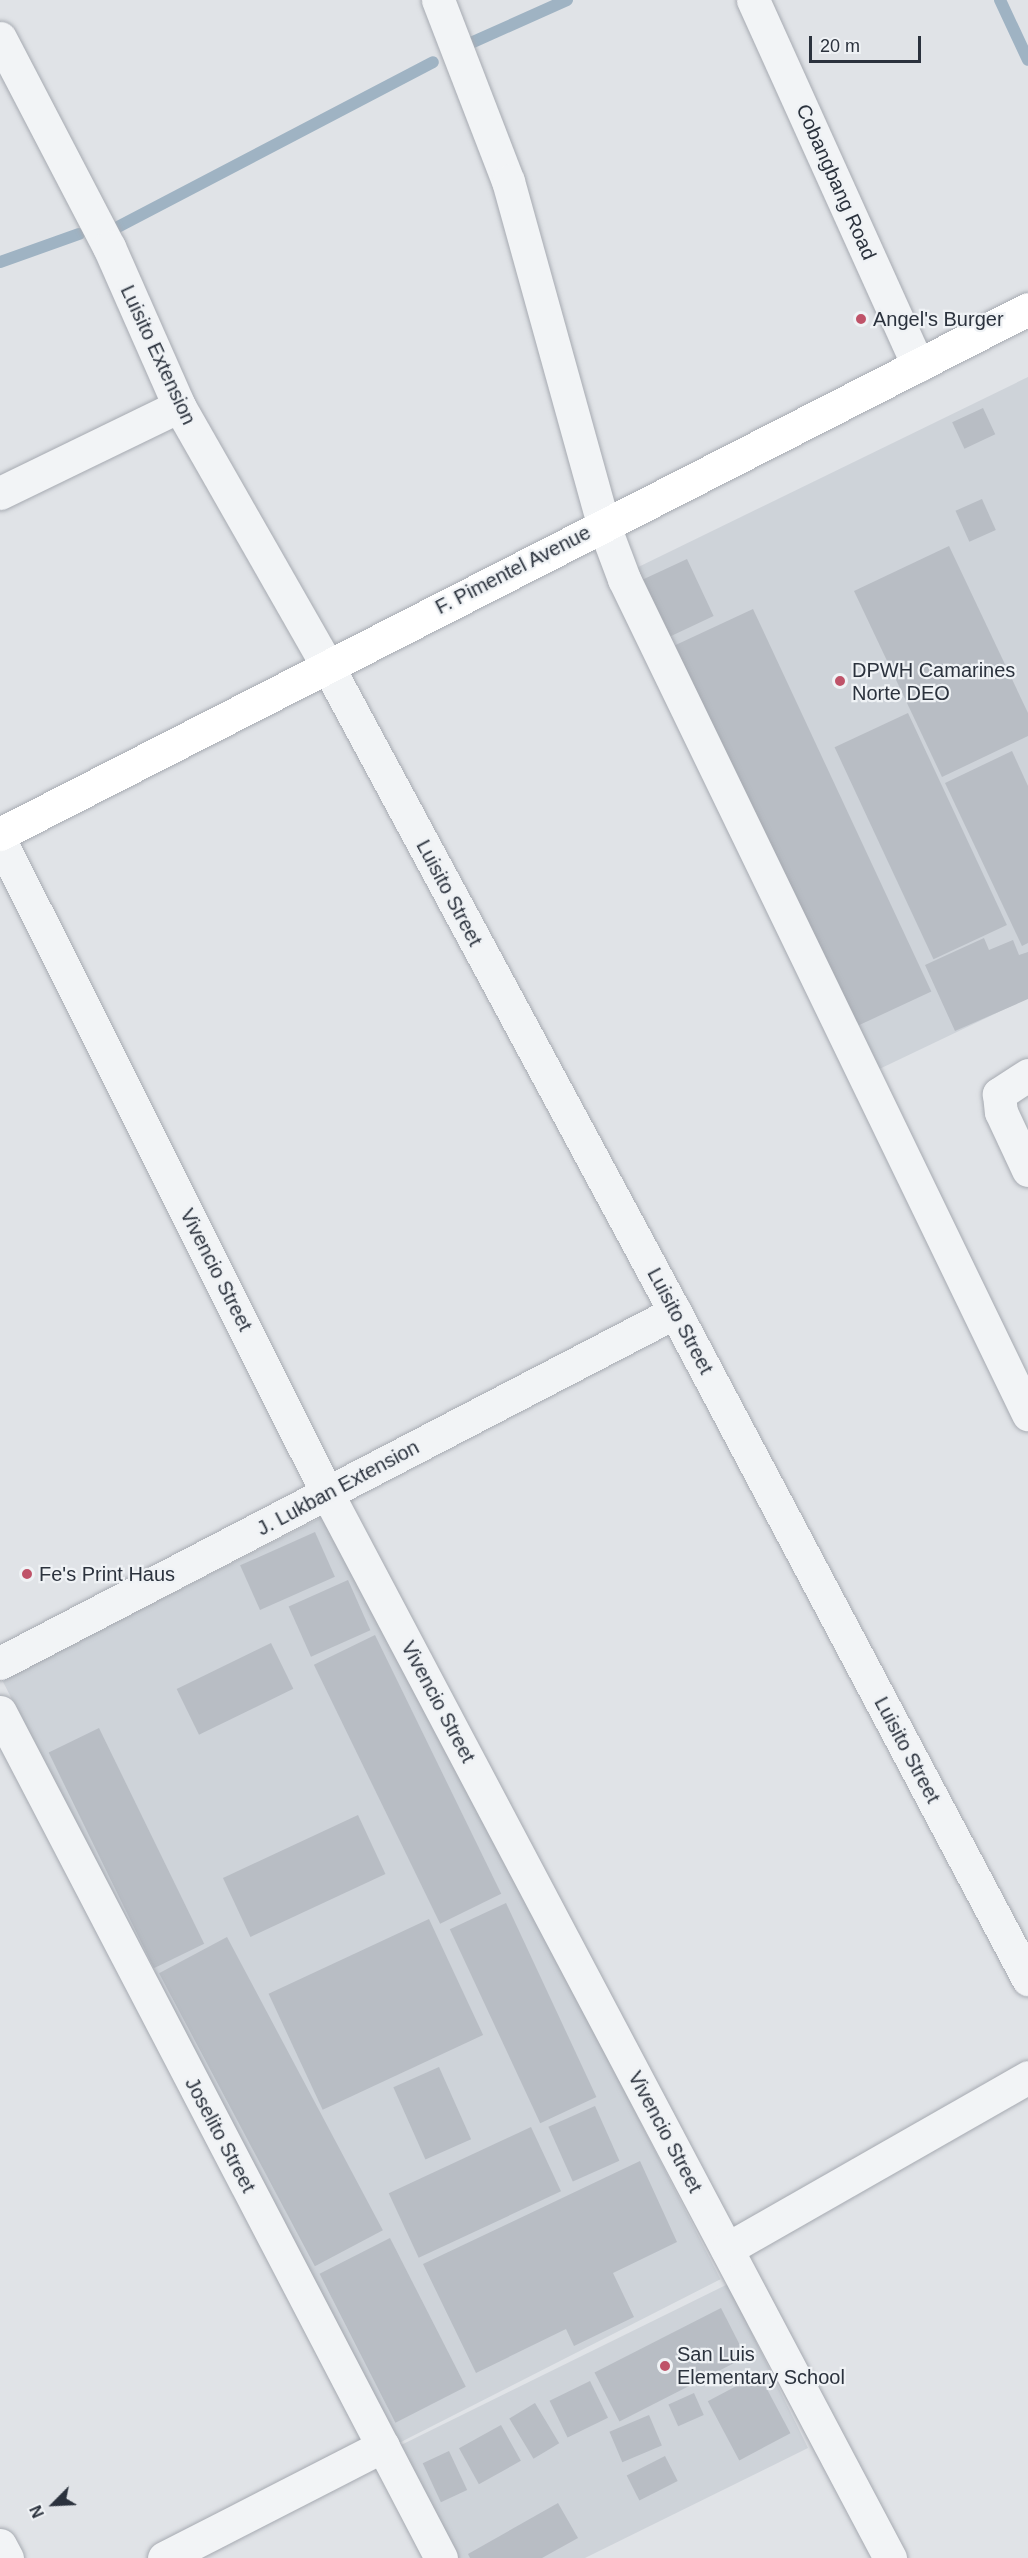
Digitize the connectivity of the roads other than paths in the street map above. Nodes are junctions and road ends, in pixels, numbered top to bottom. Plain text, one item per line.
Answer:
1 (438, 0) edge
2 (753, 0) edge
3 (0, 38) edge
4 (1028, 309) edge
5 (918, 365) junction
6 (179, 406) junction
7 (0, 493) edge
8 (603, 523) junction
9 (327, 665) junction
10 (0, 834) edge
11 (0, 840) edge
12 (1028, 1076) edge
13 (1028, 1170) edge
14 (675, 1312) junction
15 (1028, 1414) edge
16 (327, 1493) junction
17 (0, 1663) edge
18 (0, 1712) edge
19 (1028, 1979) edge
20 (1028, 2077) edge
21 (727, 2249) junction
22 (383, 2446) junction
23 (0, 2545) edge
24 (7, 2558) edge
25 (164, 2558) edge
26 (441, 2558) edge
27 (890, 2558) edge

1 - 8 street
2 - 5 street, Cobangbang Road
3 - 6 street, Luisito Extension
4 - 5 main road, F. Pimentel Avenue
5 - 8 main road, F. Pimentel Avenue
6 - 7 street
6 - 9 street, Luisito Extension
8 - 9 main road, F. Pimentel Avenue
8 - 15 street
9 - 10 main road, F. Pimentel Avenue
9 - 14 street, Luisito Street
11 - 16 street, Vivencio Street
12 - 13 street
14 - 16 street, J. Lukban Extension
14 - 19 street, Luisito Street
16 - 17 street, J. Lukban Extension
16 - 21 street, Vivencio Street
18 - 22 street, Joselito Street
20 - 21 street
21 - 27 street, Vivencio Street
22 - 25 street
22 - 26 street, Joselito Street
23 - 24 street

